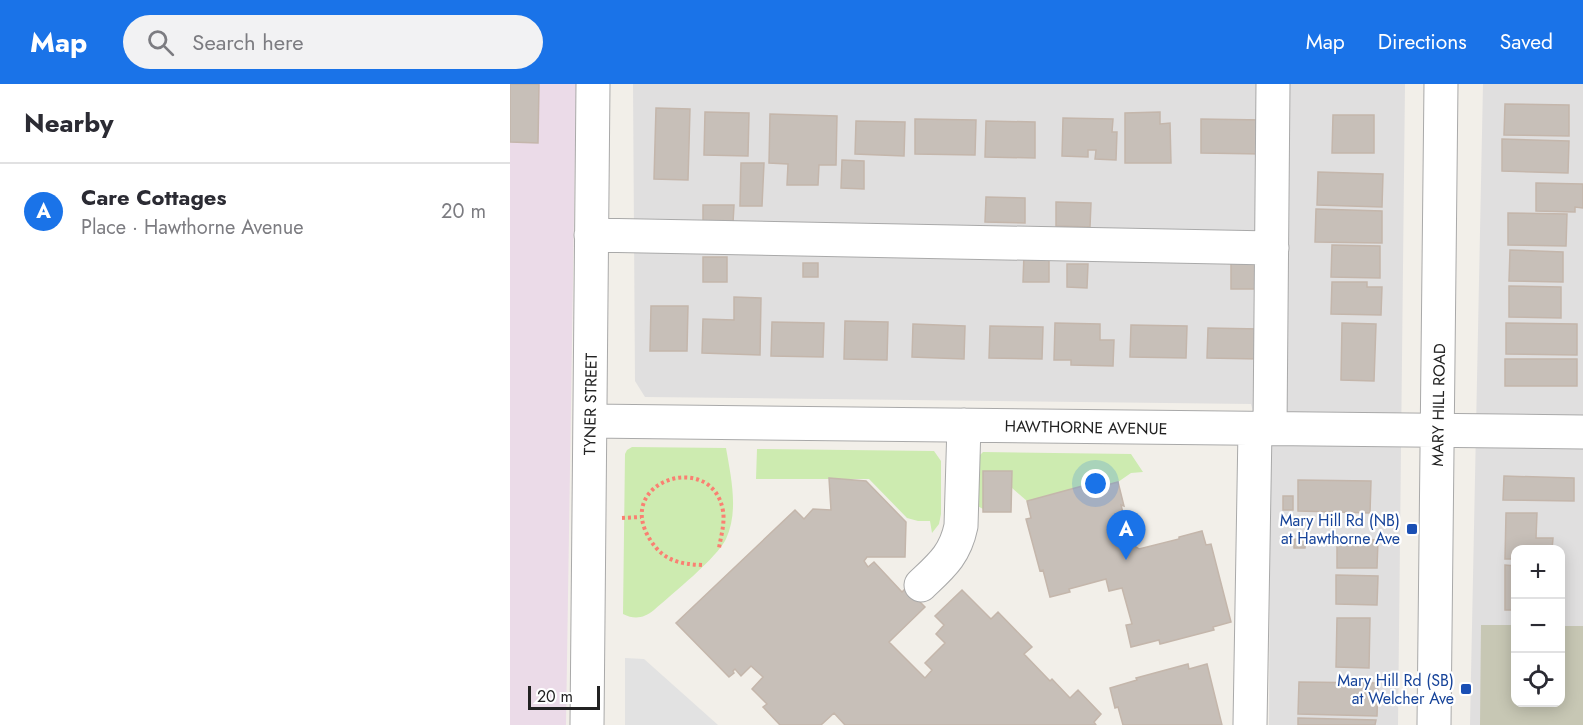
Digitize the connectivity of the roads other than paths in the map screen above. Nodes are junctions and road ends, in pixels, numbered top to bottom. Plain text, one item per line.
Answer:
1 (593, 84) edge
2 (1274, 84) edge
3 (1441, 84) edge
4 (591, 235) junction
5 (1272, 248) junction
6 (590, 421) junction
7 (964, 425) junction
8 (1263, 428) junction
9 (1437, 431) junction
10 (1583, 432) edge
11 (921, 585) dead end
12 (586, 725) edge
13 (1250, 725) edge
14 (1434, 725) edge

1 - 4 street, TYNER STREET
2 - 5 street
3 - 9 street, MARY HILL ROAD
4 - 5 street
4 - 6 street, TYNER STREET
5 - 8 street
6 - 7 street, HAWTHORNE AVENUE
6 - 12 street, TYNER STREET
7 - 8 street, HAWTHORNE AVENUE
7 - 11 street
8 - 9 street, HAWTHORNE AVENUE
8 - 13 street
9 - 10 street, HAWTHORNE AVENUE
9 - 14 street, MARY HILL ROAD

